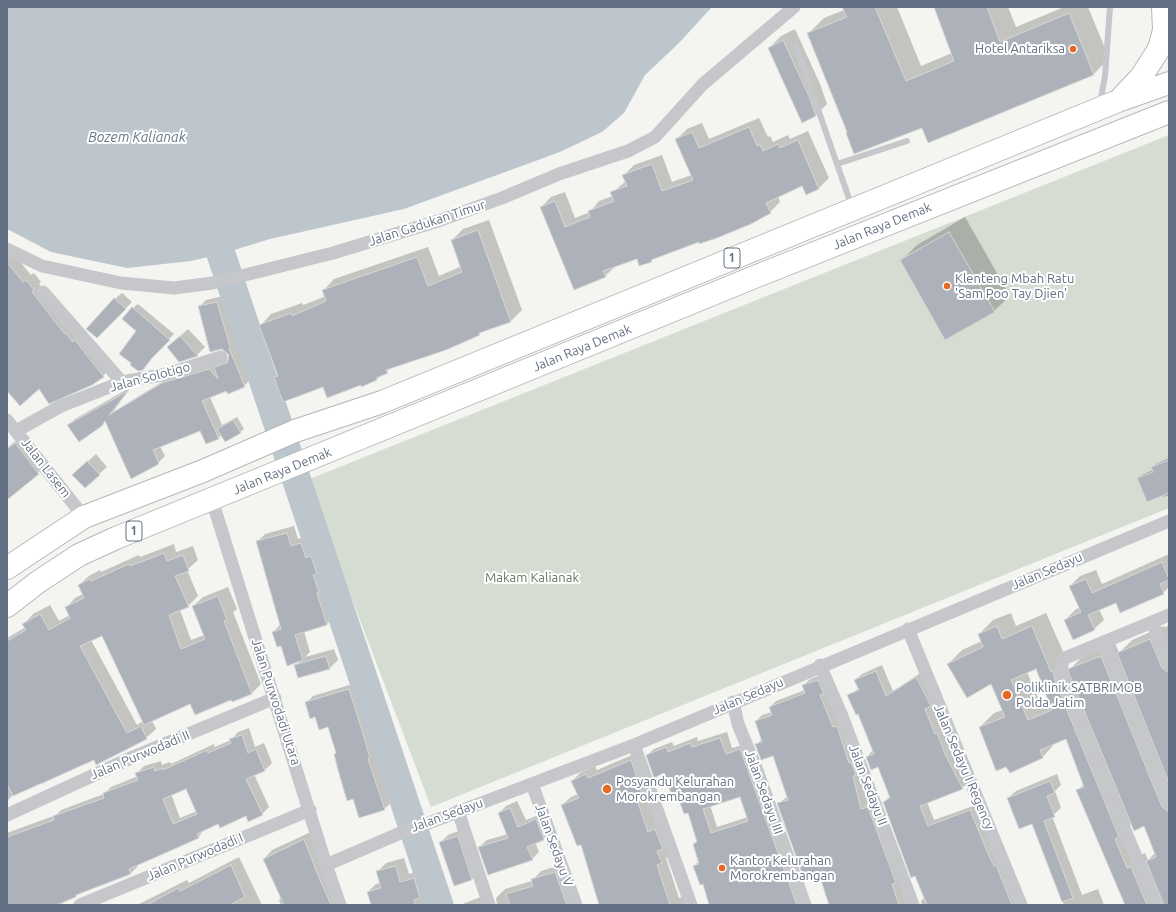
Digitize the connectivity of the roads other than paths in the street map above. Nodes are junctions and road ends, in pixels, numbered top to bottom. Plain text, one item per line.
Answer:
1 (794, 7) edge
2 (1110, 7) edge
3 (1163, 7) edge
4 (1167, 7) edge
5 (1169, 11) edge
6 (796, 46) dead end
7 (1169, 83) edge
8 (1109, 105) junction
9 (1169, 112) edge
10 (1131, 127) junction
11 (1169, 127) edge
12 (906, 141) dead end
13 (838, 164) junction
14 (853, 210) junction
15 (7, 249) edge
16 (42, 292) dead end
17 (221, 357) dead end
18 (122, 382) junction
19 (418, 387) junction
20 (397, 396) junction
21 (428, 411) junction
22 (7, 420) edge
23 (406, 420) junction
24 (16, 431) junction
25 (212, 500) junction
26 (84, 517) junction
27 (1169, 520) edge
28 (7, 568) edge
29 (7, 606) edge
30 (1169, 615) edge
31 (1152, 622) junction
32 (908, 629) junction
33 (1104, 642) junction
34 (820, 665) junction
35 (1169, 665) edge
36 (275, 698) junction
37 (733, 702) junction
38 (634, 744) junction
39 (532, 784) junction
40 (1169, 804) edge
41 (310, 810) junction
42 (458, 811) junction
43 (7, 815) edge
44 (326, 865) junction
45 (80, 905) edge
46 (340, 905) edge
47 (489, 905) edge
48 (576, 905) edge
49 (691, 905) edge
50 (805, 905) edge
51 (913, 905) edge
52 (1022, 905) edge
53 (1156, 905) edge

1 - 15 street, Jalan Gadukan Timur
2 - 8 lane
3 - 8 highway
4 - 5 highway
6 - 13 lane
7 - 8 highway, Jalan Raya Demak / 1
8 - 14 highway, Jalan Raya Demak / 1
9 - 10 highway, Jalan Raya Demak / 1
10 - 11 highway
10 - 21 highway, Jalan Raya Demak / 1
12 - 13 lane
13 - 14 lane
14 - 19 highway, Jalan Raya Demak / 1
16 - 18 street
17 - 18 street, Jalan Solotigo
18 - 24 street, Jalan Solotigo
19 - 20 highway, Jalan Raya Demak / 1
19 - 21 highway
20 - 23 highway
20 - 26 highway, Jalan Raya Demak / 1
21 - 23 highway, Jalan Raya Demak / 1
22 - 24 street, Jalan Lasem
23 - 25 highway, Jalan Raya Demak / 1
24 - 26 street, Jalan Lasem
25 - 29 highway, Jalan Raya Demak / 1
25 - 36 street, Jalan Purwodadi Utara
26 - 28 highway, Jalan Raya Demak / 1
27 - 32 street, Jalan Sedayu
30 - 31 street
31 - 33 street
31 - 35 street
32 - 34 street, Jalan Sedayu
32 - 52 street, Jalan Sedayu I Regency
33 - 40 street
33 - 53 street
34 - 37 street, Jalan Sedayu
34 - 51 street, Jalan Sedayu II
36 - 41 street, Jalan Purwodadi Utara
36 - 43 street, Jalan Purwodadi II
37 - 38 street, Jalan Sedayu
37 - 50 street, Jalan Sedayu III
38 - 39 street, Jalan Sedayu
38 - 49 street
39 - 42 street, Jalan Sedayu
39 - 48 street, Jalan Sedayu V
41 - 44 street, Jalan Purwodadi Utara
41 - 45 street, Jalan Purwodadi I
42 - 44 street, Jalan Sedayu
42 - 47 street
44 - 46 street, Jalan Purwodadi Utara

